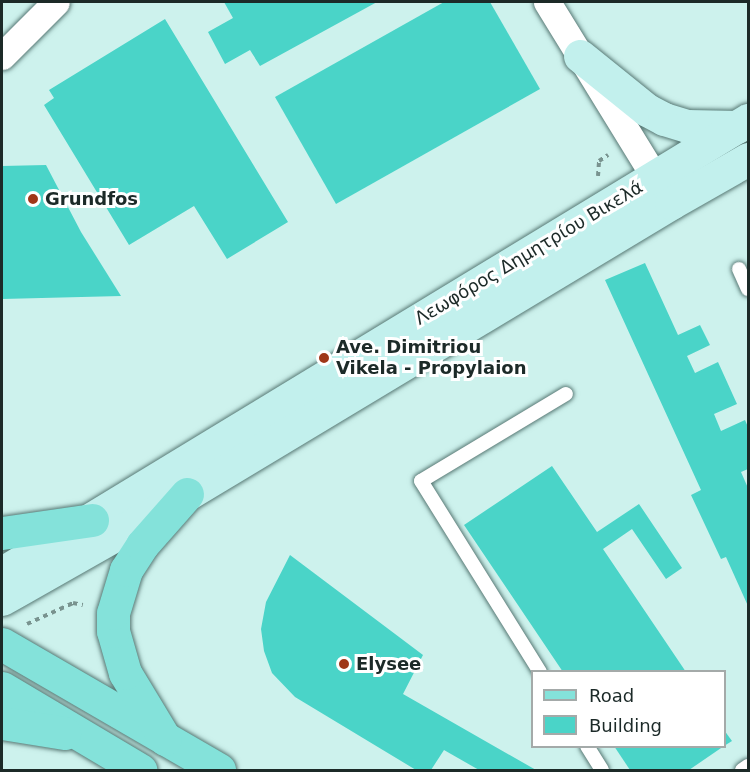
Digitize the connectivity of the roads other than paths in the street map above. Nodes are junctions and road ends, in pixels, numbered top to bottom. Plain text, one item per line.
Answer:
1 (56, 2) edge
2 (547, 2) edge
3 (2, 56) edge
4 (580, 56) junction
5 (743, 124) edge
6 (748, 159) edge
7 (662, 190) junction
8 (739, 269) dead end
9 (748, 289) edge
10 (566, 394) dead end
11 (187, 494) junction
12 (92, 520) junction
13 (2, 533) edge
14 (2, 573) edge
15 (2, 599) edge
16 (9, 636) edge
17 (539, 670) edge
18 (2, 688) edge
19 (2, 723) edge
20 (84, 737) junction
21 (165, 739) junction
22 (588, 748) edge
23 (748, 766) edge
24 (140, 771) edge
25 (219, 771) edge
26 (602, 771) edge
27 (742, 771) edge

1 - 3 street
2 - 4 street
4 - 5 main road
4 - 7 street
5 - 7 main road, Λεωφόρος Δημητρίου Βικελά
6 - 7 main road, Λεωφόρος Δημητρίου Βικελά
7 - 11 main road, Λεωφόρος Δημητρίου Βικελά
7 - 12 main road, Λεωφόρος Δημητρίου Βικελά
8 - 9 lane
10 - 17 lane
11 - 15 main road, Λεωφόρος Δημητρίου Βικελά
11 - 21 main road
12 - 13 main road
12 - 14 main road, Λεωφόρος Δημητρίου Βικελά
16 - 21 main road
18 - 20 main road
19 - 20 main road
20 - 24 main road
21 - 25 main road
22 - 26 lane
23 - 27 lane

